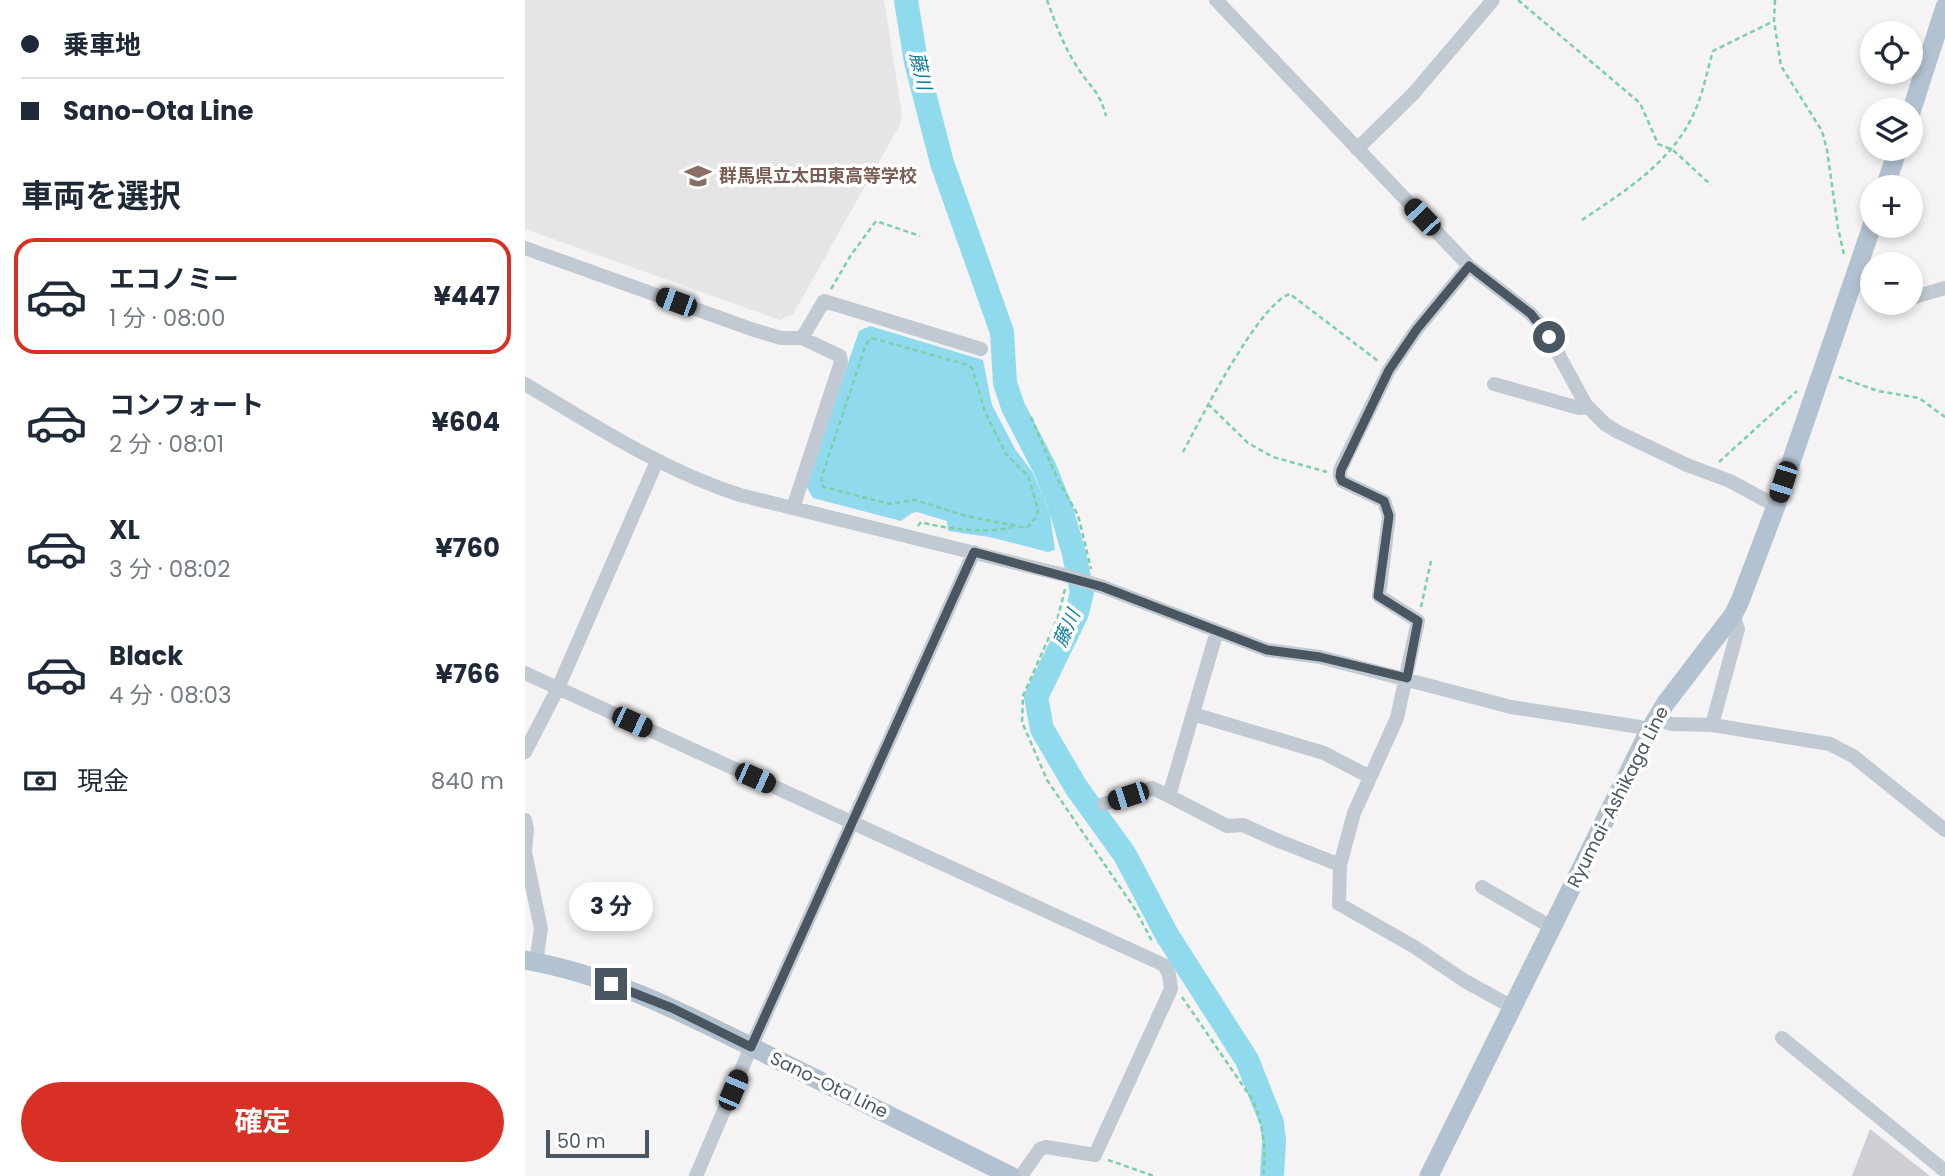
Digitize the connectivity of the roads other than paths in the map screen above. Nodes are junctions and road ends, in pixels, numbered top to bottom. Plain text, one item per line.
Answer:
1 (1216, 0) edge
2 (1493, 0) edge
3 (1945, 7) edge
4 (1916, 98) edge
5 (1357, 149) junction
6 (1867, 238) edge
7 (525, 248) edge
8 (1469, 266) junction
9 (1853, 278) junction
10 (1860, 280) edge
11 (1945, 288) edge
12 (1923, 294) edge
13 (802, 338) junction
14 (981, 349) dead end
15 (525, 384) edge
16 (1494, 384) dead end
17 (1587, 407) junction
18 (657, 461) junction
19 (1776, 506) junction
20 (793, 508) junction
21 (974, 552) junction
22 (1733, 615) junction
23 (1217, 631) junction
24 (525, 673) edge
25 (1407, 678) junction
26 (558, 688) junction
27 (1193, 714) junction
28 (1653, 725) junction
29 (1712, 725) junction
30 (525, 752) edge
31 (1370, 777) junction
32 (1170, 796) junction
33 (1104, 804) dead end
34 (525, 820) edge
35 (854, 822) junction
36 (1945, 830) edge
37 (525, 842) edge
38 (1340, 865) junction
39 (1482, 887) dead end
40 (529, 894) edge
41 (1551, 928) junction
42 (531, 961) edge
43 (1512, 1007) junction
44 (1782, 1038) dead end
45 (751, 1047) junction
46 (1945, 1171) edge
47 (696, 1176) edge
48 (1011, 1176) edge
49 (1021, 1176) edge
50 (1429, 1176) edge

1 - 5 street
2 - 5 street
3 - 4 main road
5 - 8 street
6 - 9 main road, Ryumai-Ashikaga Line
7 - 13 street
8 - 17 street
8 - 25 street
9 - 10 street
9 - 19 main road, Ryumai-Ashikaga Line
11 - 12 street
13 - 14 street
13 - 20 street
15 - 18 street
16 - 17 street
17 - 19 street
18 - 20 street
18 - 26 street
19 - 22 main road, Ryumai-Ashikaga Line
20 - 21 street
21 - 23 street
21 - 35 street
22 - 28 main road, Ryumai-Ashikaga Line
22 - 29 street
23 - 25 street
23 - 27 street
24 - 26 street
25 - 28 street
25 - 31 street
26 - 30 street
26 - 35 street
27 - 31 street
27 - 32 street
28 - 29 street
28 - 41 main road, Ryumai-Ashikaga Line
29 - 36 street
31 - 38 street
32 - 33 street
32 - 38 street
34 - 37 street
35 - 45 street
35 - 49 street
37 - 40 street
38 - 43 street
39 - 41 street
40 - 42 street
41 - 43 main road, Ryumai-Ashikaga Line
42 - 45 main road, Sano-Ota Line
43 - 50 main road, Ryumai-Ashikaga Line
44 - 46 street
45 - 47 street
45 - 48 main road, Sano-Ota Line

